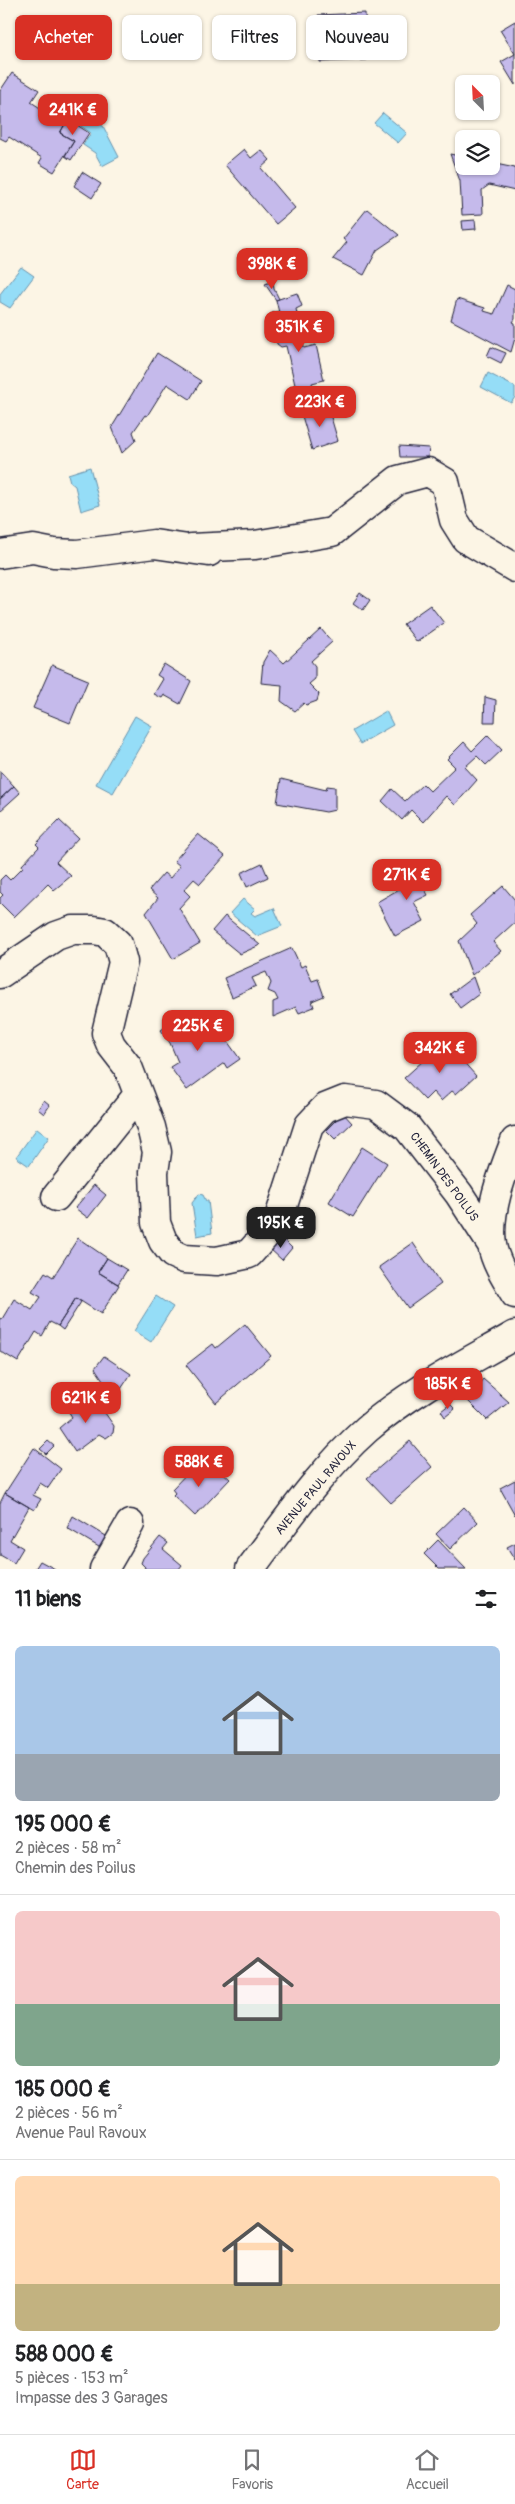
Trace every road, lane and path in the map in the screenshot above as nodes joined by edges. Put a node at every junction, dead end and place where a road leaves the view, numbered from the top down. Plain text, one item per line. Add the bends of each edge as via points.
1 (191, 548) junction
2 (0, 554) edge
3 (234, 558) dead end
4 (515, 568) edge
5 (0, 974) edge
6 (137, 1096) junction
7 (515, 1141) edge
8 (56, 1197) dead end
9 (492, 1245) junction
10 (515, 1294) edge
11 (515, 1335) edge
12 (130, 1524) dead end
13 (104, 1569) edge
14 (250, 1569) edge

1 - 2 street via 154,544 77,554 54,554 33,549
1 - 3 street
1 - 4 street via 255,545 332,532 398,480 428,472 445,482 454,520 466,540
5 - 6 street, CHEMIN DES POILUS via 56,936 73,930 105,932 118,944 123,962 106,1033 110,1045 128,1067
6 - 8 street
6 - 9 street, CHEMIN DES POILUS via 151,1127 157,1152 154,1172 156,1223 173,1254 184,1259 217,1261 249,1254 278,1221 309,1125 325,1108 344,1100 376,1104 406,1127 459,1194
7 - 9 street via 493,1211
9 - 10 street
11 - 14 street, AVENUE PAUL RAVOUX via 425,1388 368,1428 331,1466
12 - 13 street

